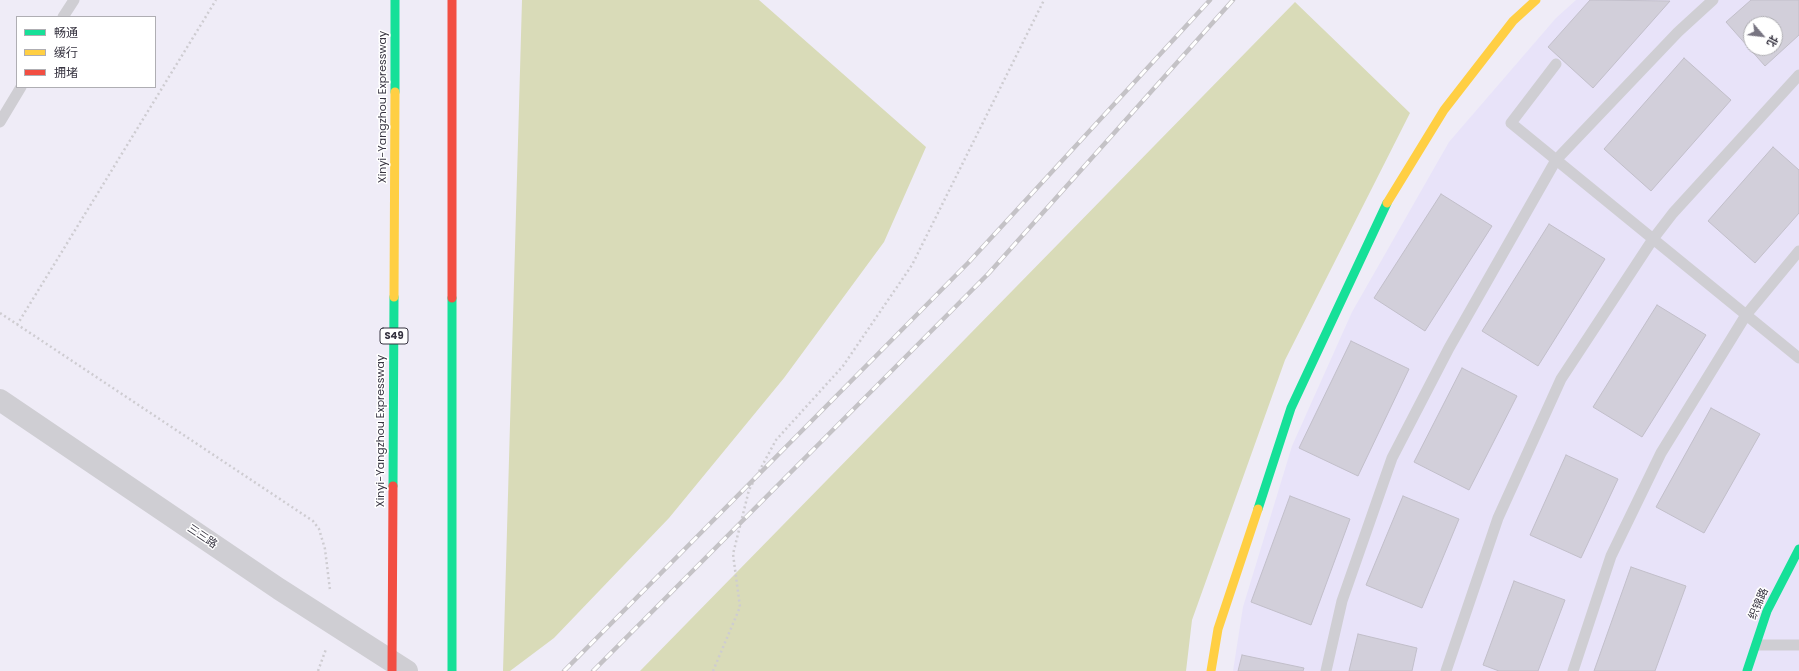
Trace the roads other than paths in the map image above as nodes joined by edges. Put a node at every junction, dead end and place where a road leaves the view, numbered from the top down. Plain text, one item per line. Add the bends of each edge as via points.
1 (74, 0) edge
2 (395, 0) edge
3 (452, 0) edge
4 (1536, 0) edge
5 (1713, 0) edge
6 (64, 16) edge
7 (1556, 64) dead end
8 (1799, 75) edge
9 (20, 88) edge
10 (0, 122) edge
11 (1556, 160) junction
12 (1653, 239) junction
13 (1799, 251) edge
14 (1746, 315) junction
15 (1799, 358) edge
16 (0, 400) edge
17 (1799, 549) edge
18 (1757, 645) junction
19 (1799, 645) edge
20 (392, 671) edge
21 (407, 671) edge
22 (452, 671) edge
23 (1211, 671) edge
24 (1326, 671) edge
25 (1446, 671) edge
26 (1573, 671) edge
27 (1747, 671) edge

1 - 6 lane
2 - 20 main road, Xinyi-Yangzhou Expressway / S49
3 - 22 main road
4 - 23 main road via 1512,21 1444,110 1389,198 1291,408 1218,630
5 - 11 lane via 1678,32
7 - 11 lane via 1511,123
8 - 12 lane
9 - 10 lane
11 - 12 lane
11 - 24 lane via 1449,348 1392,458 1342,601
12 - 14 lane
12 - 25 lane via 1561,379 1498,518
13 - 14 lane
14 - 15 lane
14 - 26 lane via 1661,453 1611,556
16 - 21 street, 三三路 via 279,589
17 - 18 main road, 织锦路 via 1767,611
18 - 19 lane
18 - 27 main road, 织锦路

